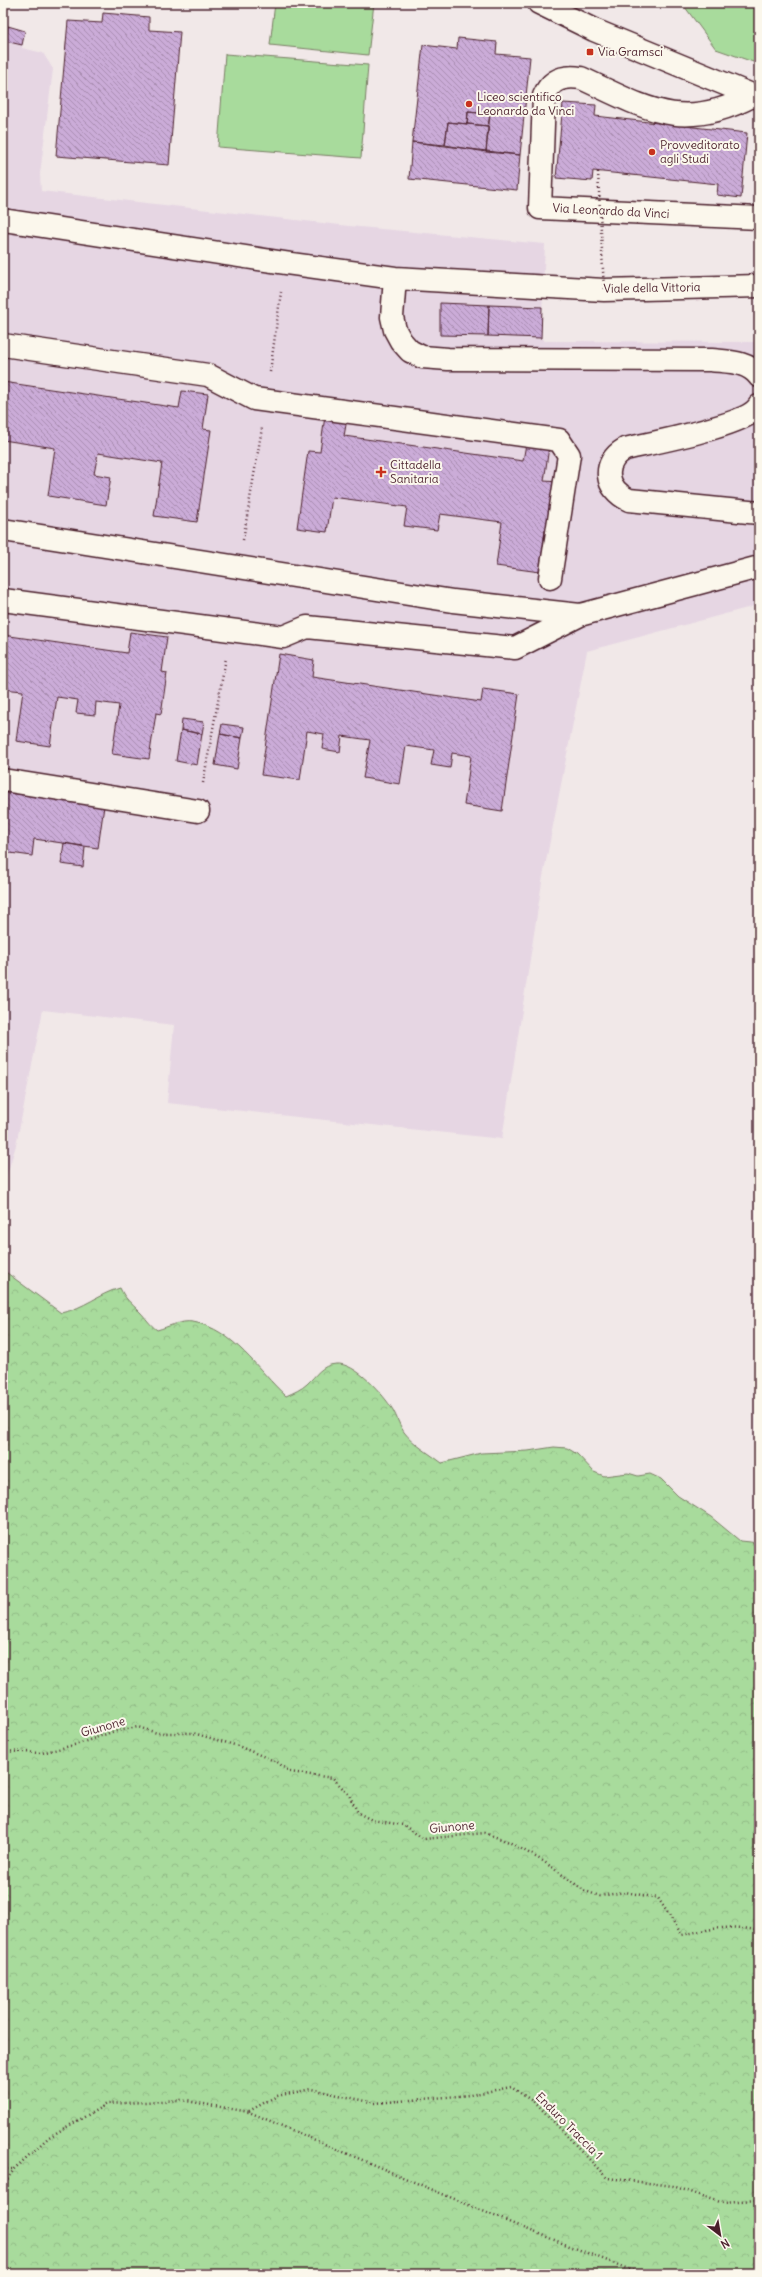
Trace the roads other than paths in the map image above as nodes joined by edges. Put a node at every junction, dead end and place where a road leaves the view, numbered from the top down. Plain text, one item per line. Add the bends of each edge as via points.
1 (540, 3) edge
2 (755, 97) edge
3 (759, 218) edge
4 (3, 220) edge
5 (395, 278) junction
6 (759, 286) edge
7 (3, 345) edge
8 (759, 376) edge
9 (759, 406) edge
10 (759, 513) edge
11 (3, 530) edge
12 (759, 567) edge
13 (550, 578) dead end
14 (3, 600) edge
15 (580, 615) junction
16 (3, 780) edge
17 (198, 811) road end

1 - 2 street via 594,30
2 - 3 street, Via Leonardo da Vinci via 714,112 675,115 637,105 581,78 571,76 552,82 544,96 540,208
4 - 5 street, Viale della Vittoria via 285,264
5 - 6 street, Viale della Vittoria via 604,290
5 - 8 street via 392,317 395,330 410,351 422,357 711,360 742,364 751,367
7 - 13 street via 208,375 254,399 559,440 569,455
9 - 10 street via 750,415 704,430 625,449 617,454 609,471 614,489 620,496 630,500
11 - 15 street via 453,602
12 - 15 street
14 - 15 street via 283,637 307,627 514,648
16 - 17 street

